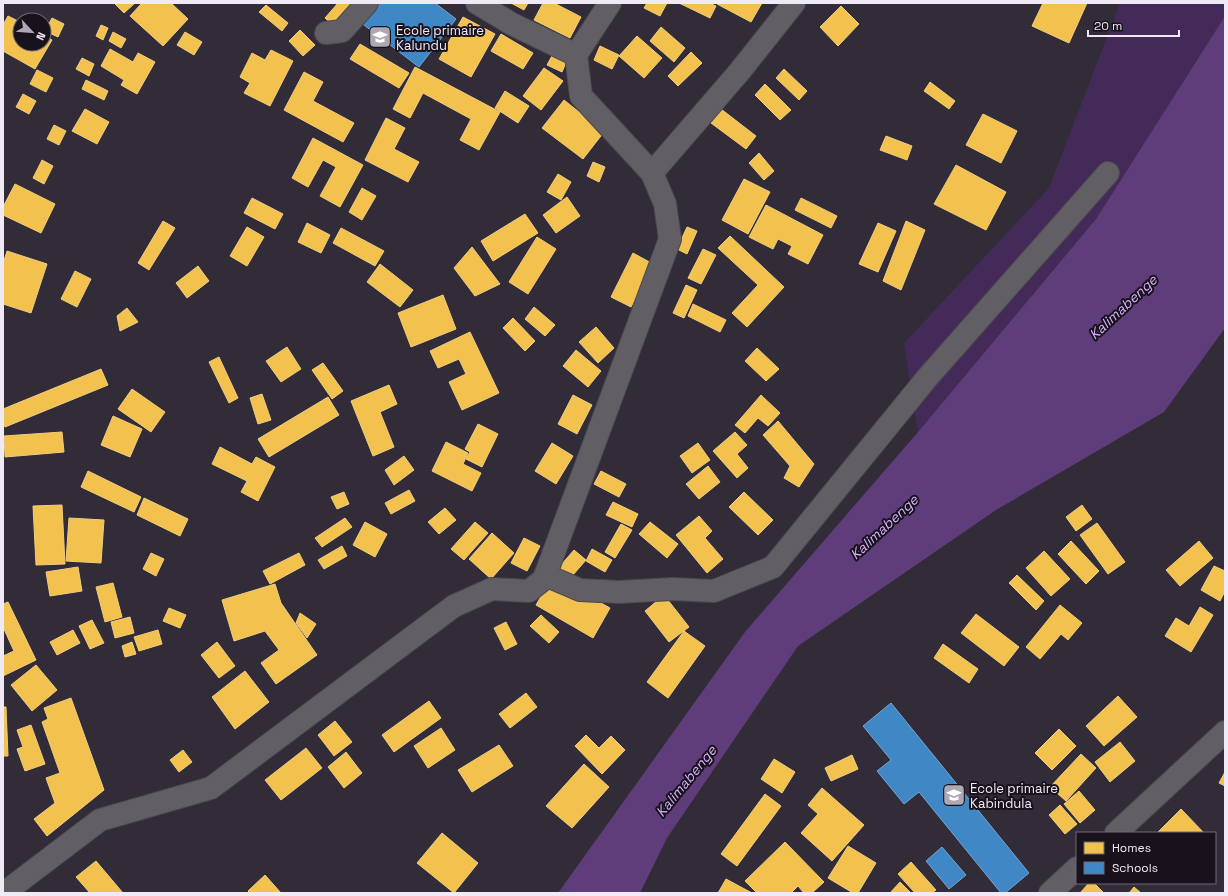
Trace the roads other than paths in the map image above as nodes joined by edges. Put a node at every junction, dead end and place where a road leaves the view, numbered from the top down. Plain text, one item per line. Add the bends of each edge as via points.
1 (367, 3) edge
2 (478, 3) edge
3 (610, 3) edge
4 (794, 3) edge
5 (326, 33) dead end
6 (576, 55) junction
7 (652, 173) junction
8 (1108, 173) dead end
9 (545, 576) junction
10 (1225, 732) edge
11 (1117, 832) edge
12 (1076, 869) edge
13 (4, 893) edge
14 (1050, 893) edge

1 - 5 street via 342,31
2 - 6 street via 512,24
3 - 6 street
4 - 7 street via 740,71
6 - 7 street via 581,96
7 - 9 street via 665,204 670,239
8 - 9 street via 927,378 773,567 714,591 580,590
9 - 13 street via 529,590 492,589 454,606 211,788 100,820
10 - 11 street
12 - 14 street

